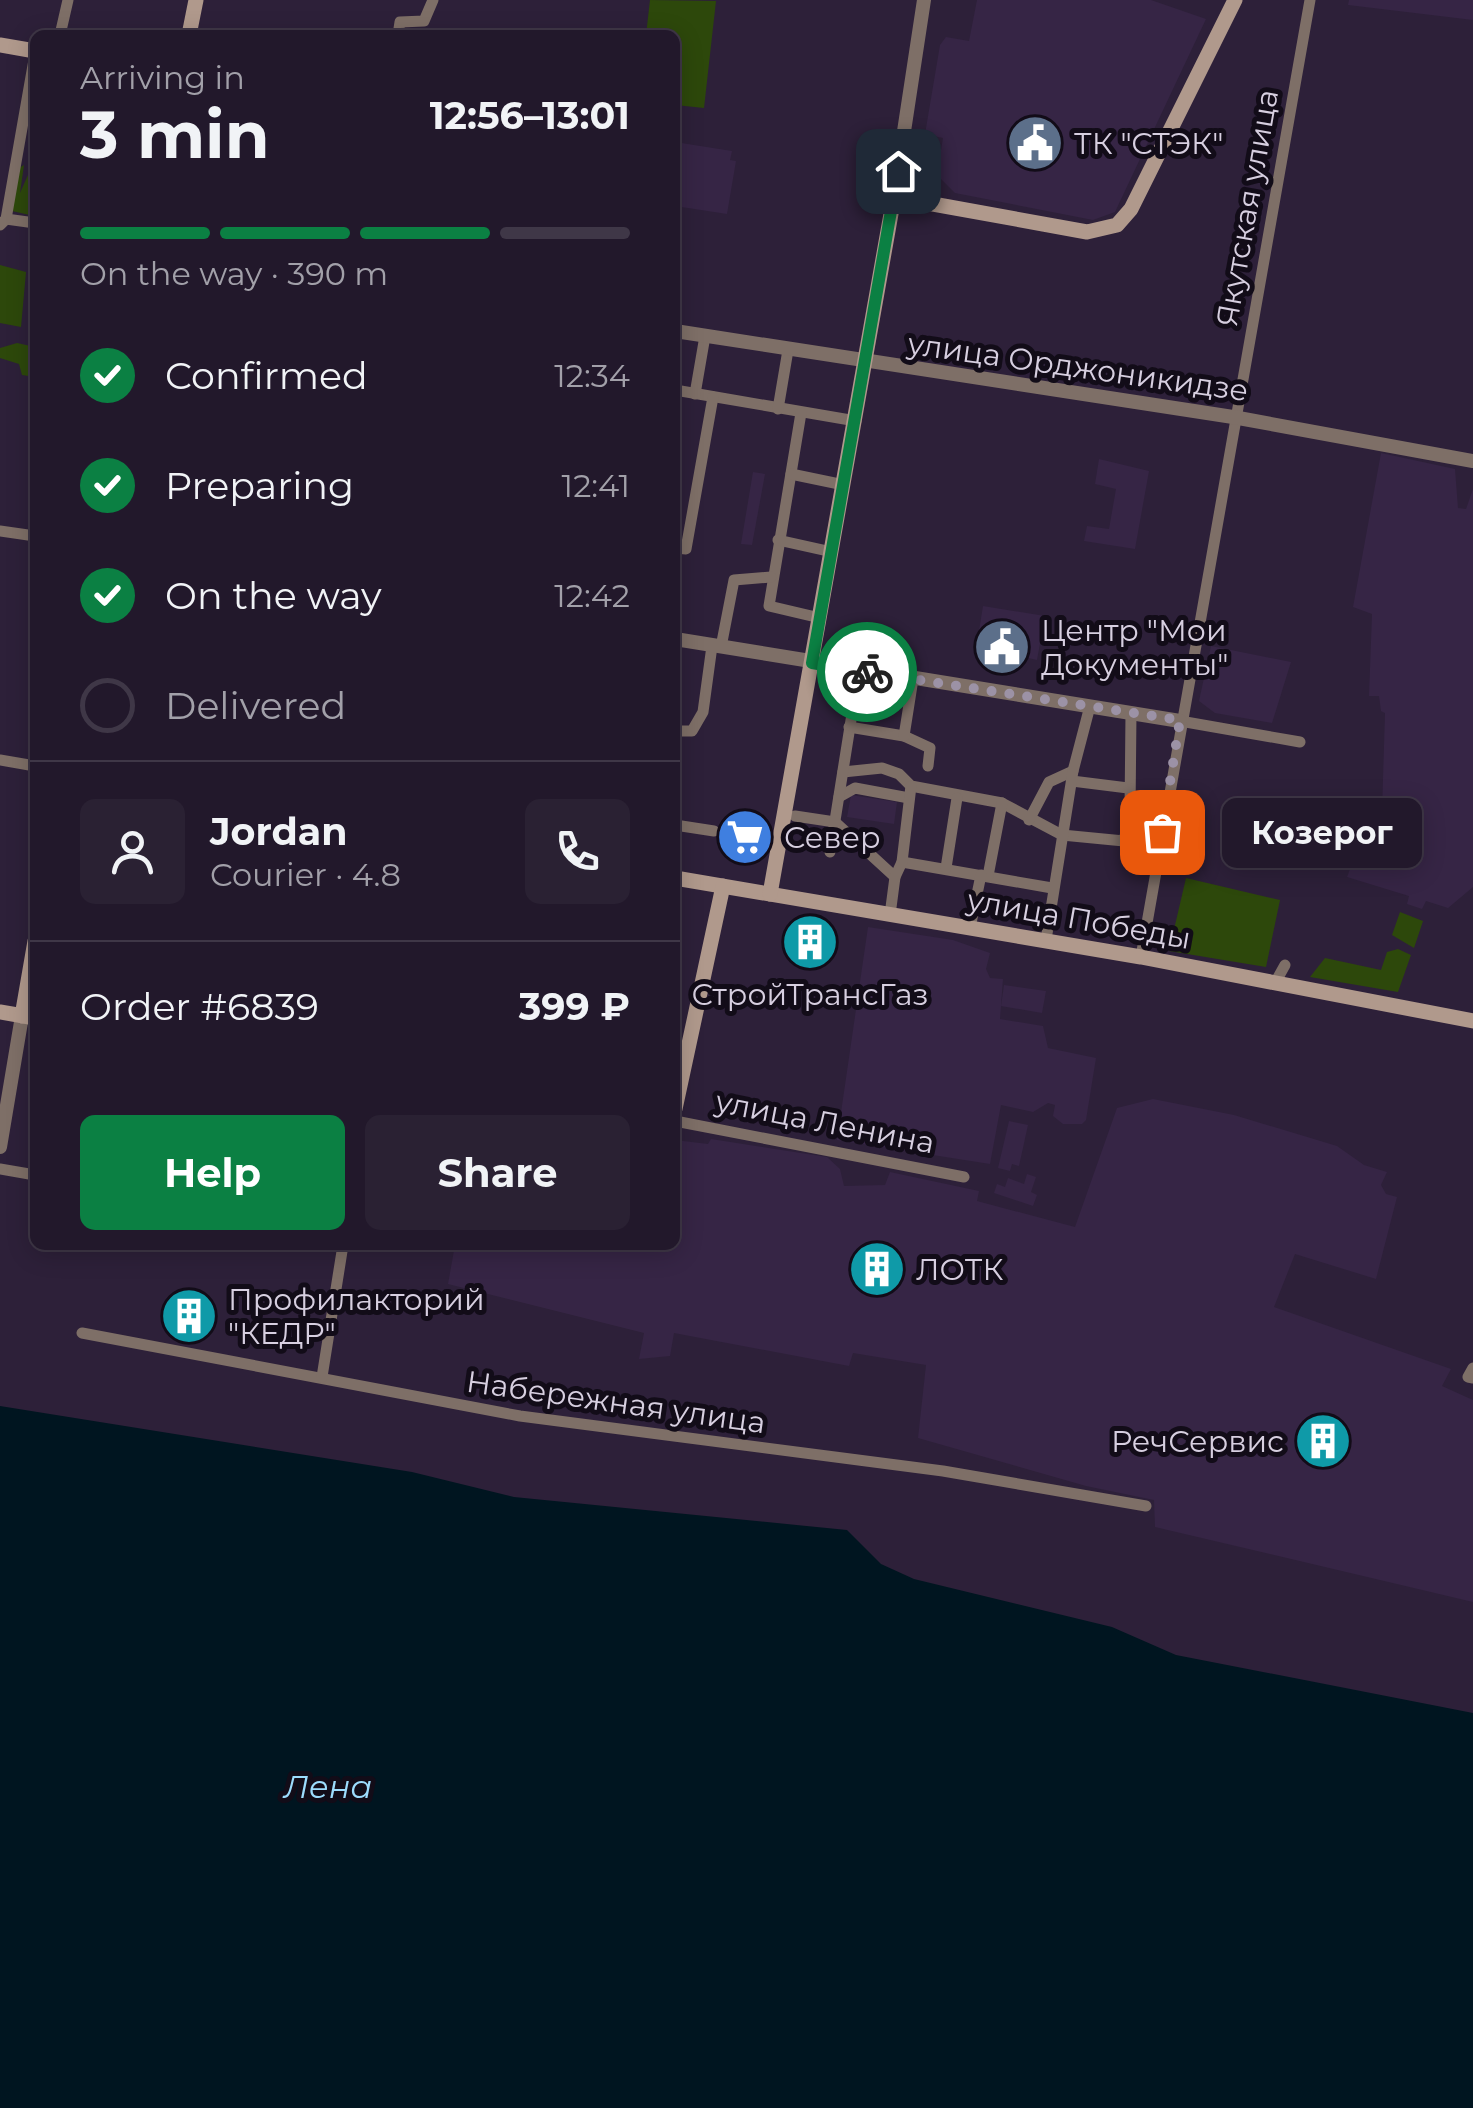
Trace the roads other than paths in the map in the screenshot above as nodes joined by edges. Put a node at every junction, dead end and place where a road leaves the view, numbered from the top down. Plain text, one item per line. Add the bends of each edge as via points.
1 (68, 0) edge
2 (196, 0) edge
3 (433, 0) edge
4 (924, 0) edge
5 (1235, 0) edge
6 (1310, 0) edge
7 (61, 30) edge
8 (191, 30) edge
9 (399, 30) edge
10 (0, 45) edge
11 (30, 51) edge
12 (30, 79) edge
13 (894, 196) junction
14 (3, 222) edge
15 (30, 223) edge
16 (680, 332) edge
17 (705, 336) junction
18 (788, 350) junction
19 (866, 363) junction
20 (680, 391) edge
21 (695, 394) junction
22 (714, 397) junction
23 (778, 409) junction
24 (801, 413) junction
25 (1233, 417) junction
26 (856, 420) junction
27 (1473, 462) edge
28 (791, 474) junction
29 (844, 486) junction
30 (0, 531) edge
31 (30, 535) edge
32 (778, 540) junction
33 (680, 548) edge
34 (832, 552) junction
35 (771, 577) junction
36 (820, 618) junction
37 (680, 641) edge
38 (717, 646) junction
39 (812, 663) junction
40 (859, 670) junction
41 (913, 679) junction
42 (1090, 706) junction
43 (1131, 713) junction
44 (1180, 720) junction
45 (849, 727) junction
46 (680, 732) edge
47 (904, 736) junction
48 (1300, 742) dead end
49 (0, 760) edge
50 (30, 765) edge
51 (928, 766) dead end
52 (843, 772) junction
53 (1072, 776) junction
54 (1128, 788) junction
55 (910, 792) junction
56 (839, 797) junction
57 (957, 798) junction
58 (1002, 802) junction
59 (795, 816) dead end
60 (1028, 820) junction
61 (835, 822) junction
62 (680, 826) edge
63 (714, 831) dead end
64 (1062, 835) junction
65 (830, 852) dead end
66 (902, 862) junction
67 (946, 868) junction
68 (984, 876) junction
69 (894, 878) junction
70 (680, 879) edge
71 (723, 886) junction
72 (1052, 888) junction
73 (770, 894) junction
74 (890, 914) junction
75 (970, 928) junction
76 (1046, 940) junction
77 (1141, 957) junction
78 (1285, 966) dead end
79 (1275, 983) junction
80 (0, 1012) edge
81 (29, 1017) edge
82 (1473, 1021) edge
83 (680, 1086) edge
84 (680, 1123) edge
85 (0, 1147) edge
86 (0, 1169) edge
87 (30, 1174) edge
88 (964, 1176) dead end
89 (342, 1250) edge
90 (82, 1333) dead end
91 (322, 1377) junction
92 (1146, 1506) dead end

1 - 7 street
2 - 8 main road
3 - 9 street via 424,22 400,22
4 - 13 street
5 - 13 main road via 1132,209 1108,230 1087,232
6 - 25 street, Якутская улица
10 - 11 main road
12 - 14 street
13 - 19 main road
14 - 15 street
16 - 17 street, улица Орджоникидзе
17 - 18 street, улица Орджоникидзе
17 - 21 street
18 - 19 street, улица Орджоникидзе
18 - 23 street
19 - 25 street, улица Орджоникидзе
19 - 26 main road
20 - 21 street
21 - 22 street
22 - 23 street
22 - 33 street via 686,549
23 - 24 street
24 - 26 street
24 - 28 street
25 - 27 street, улица Орджоникидзе
25 - 44 street, Якутская улица
26 - 29 main road
28 - 29 street
28 - 32 street
29 - 34 main road
30 - 31 street
32 - 34 street
32 - 35 street
34 - 36 main road
35 - 36 street via 769,606
35 - 38 street via 734,580
36 - 39 main road
37 - 38 street
38 - 39 street
38 - 46 street via 703,712 692,731
39 - 40 street
39 - 73 main road
40 - 41 street
40 - 45 street
41 - 42 street
41 - 47 street
42 - 43 street
42 - 53 street
43 - 44 street
43 - 54 street
44 - 48 street
44 - 77 street, Якутская улица
45 - 47 street
45 - 52 street
47 - 51 street via 930,748
49 - 50 street
52 - 55 street via 882,768 899,774
52 - 56 street
53 - 54 street
53 - 60 street via 1049,782
53 - 64 street
54 - 64 street via 1124,842
55 - 56 street via 855,788
55 - 57 street
55 - 66 street
56 - 61 street
57 - 58 street
57 - 67 street
58 - 60 street
58 - 68 street
59 - 61 street
60 - 64 street
61 - 65 street
61 - 69 street
62 - 63 street
64 - 72 street
66 - 67 street
66 - 69 street
67 - 68 street
68 - 72 street
68 - 75 street
69 - 74 street
70 - 71 main road, улица Победы
71 - 73 main road, улица Победы
71 - 83 main road
72 - 76 street
73 - 74 main road, улица Победы
74 - 75 main road, улица Победы
75 - 76 main road, улица Победы
76 - 77 main road, улица Победы
77 - 79 main road, улица Победы
78 - 79 street
79 - 82 main road, улица Победы
80 - 81 main road
81 - 85 street
84 - 88 street, улица Ленина
86 - 87 street
89 - 91 street
90 - 91 street, Набережная улица
91 - 92 street, Набережная улица via 520,1416 944,1471

